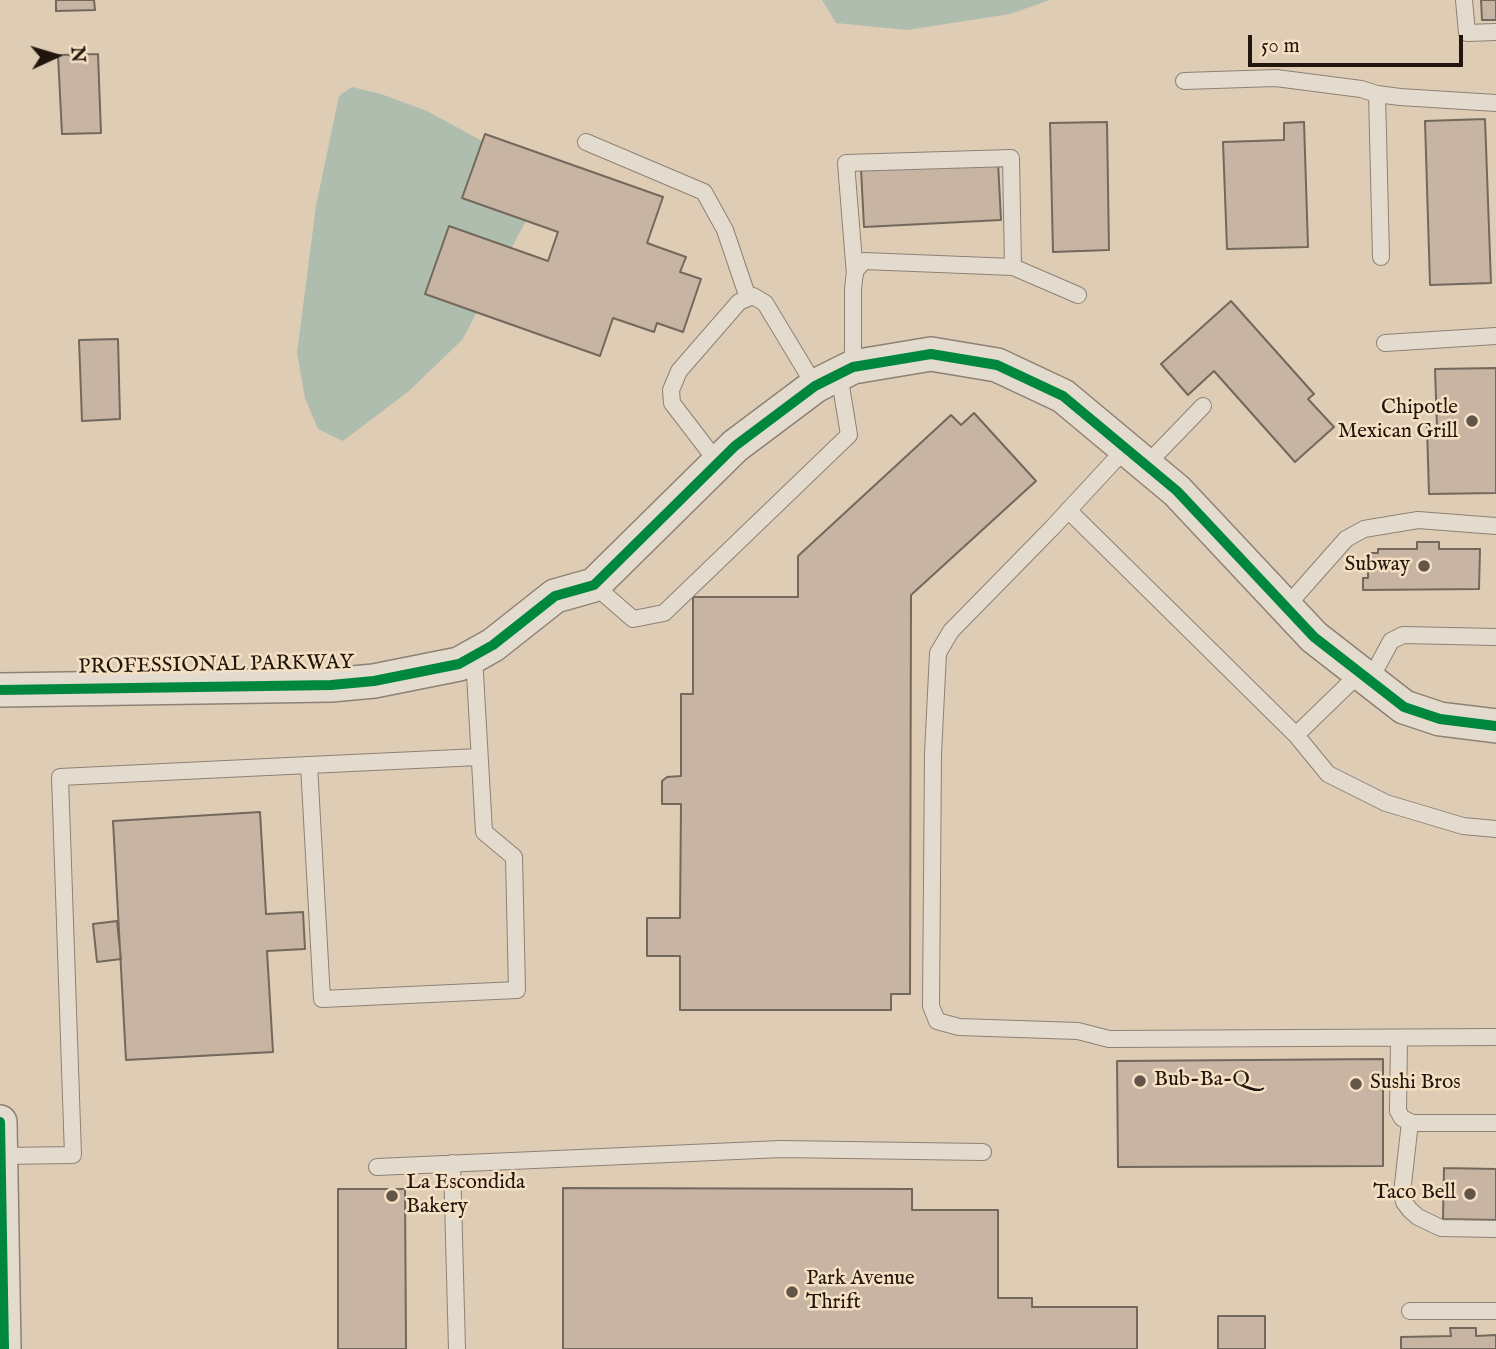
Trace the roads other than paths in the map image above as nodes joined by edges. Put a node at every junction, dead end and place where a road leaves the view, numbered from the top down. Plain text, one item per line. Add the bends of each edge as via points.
1 (1464, 0) edge
2 (1496, 33) edge
3 (1184, 80) dead end
4 (1377, 94) junction
5 (1496, 103) edge
6 (586, 142) dead end
7 (1381, 257) dead end
8 (1013, 267) junction
9 (855, 275) junction
10 (1078, 295) dead end
11 (748, 298) junction
12 (1496, 336) edge
13 (1385, 343) dead end
14 (836, 375) junction
15 (1203, 406) dead end
16 (1136, 457) junction
17 (718, 463) junction
18 (1069, 510) junction
19 (1496, 526) edge
20 (594, 585) junction
21 (1286, 607) junction
22 (1496, 637) edge
23 (474, 656) junction
24 (1365, 677) junction
25 (0, 690) edge
26 (1496, 726) edge
27 (1296, 736) junction
28 (479, 757) junction
29 (309, 765) junction
30 (1496, 829) edge
31 (1496, 1037) edge
32 (1399, 1038) junction
33 (0, 1122) edge
34 (1410, 1122) junction
35 (1496, 1123) edge
36 (983, 1152) dead end
37 (1, 1156) edge
38 (452, 1163) junction
39 (377, 1167) dead end
40 (1496, 1229) edge
41 (1410, 1311) dead end
42 (1496, 1311) edge
43 (4, 1349) edge
44 (457, 1349) edge

1 - 2 lane via 1466,33
3 - 4 lane via 1276,78
4 - 5 lane
4 - 7 lane
6 - 11 lane via 704,192 725,230
8 - 9 lane via 864,261
8 - 9 lane via 1011,158 846,163
8 - 10 lane
9 - 14 lane
11 - 14 lane via 765,303
11 - 17 lane via 739,302 679,371 671,390 672,402
12 - 13 lane
14 - 16 street, PROFESSIONAL PARKWAY via 931,355 997,365 1063,396
14 - 17 street, PROFESSIONAL PARKWAY
14 - 20 lane via 849,435 664,613 633,619
15 - 16 lane
16 - 18 lane
16 - 21 street, PROFESSIONAL PARKWAY via 1177,491
17 - 20 street, PROFESSIONAL PARKWAY
18 - 27 lane
18 - 32 lane via 950,631 938,653 931,981 931,1006 937,1021 958,1027 1078,1031 1109,1039
19 - 21 lane via 1418,520 1364,529 1346,539
20 - 23 street, PROFESSIONAL PARKWAY via 555,596
21 - 24 street, PROFESSIONAL PARKWAY via 1314,637
22 - 24 lane via 1403,635 1391,641
23 - 25 street, PROFESSIONAL PARKWAY via 459,664 331,685
23 - 28 lane
24 - 26 street, PROFESSIONAL PARKWAY via 1404,707 1440,719
24 - 27 lane
27 - 30 lane via 1328,774 1386,803 1463,826
28 - 29 lane
28 - 29 lane via 484,832 514,857 517,990 322,999
29 - 37 lane via 60,777 73,1155
31 - 32 lane
32 - 34 lane via 1398,1111
33 - 37 street
34 - 35 lane
34 - 40 lane via 1402,1193 1410,1210 1441,1228
36 - 38 lane via 781,1149
37 - 43 street
38 - 39 lane
38 - 44 lane
41 - 42 lane

